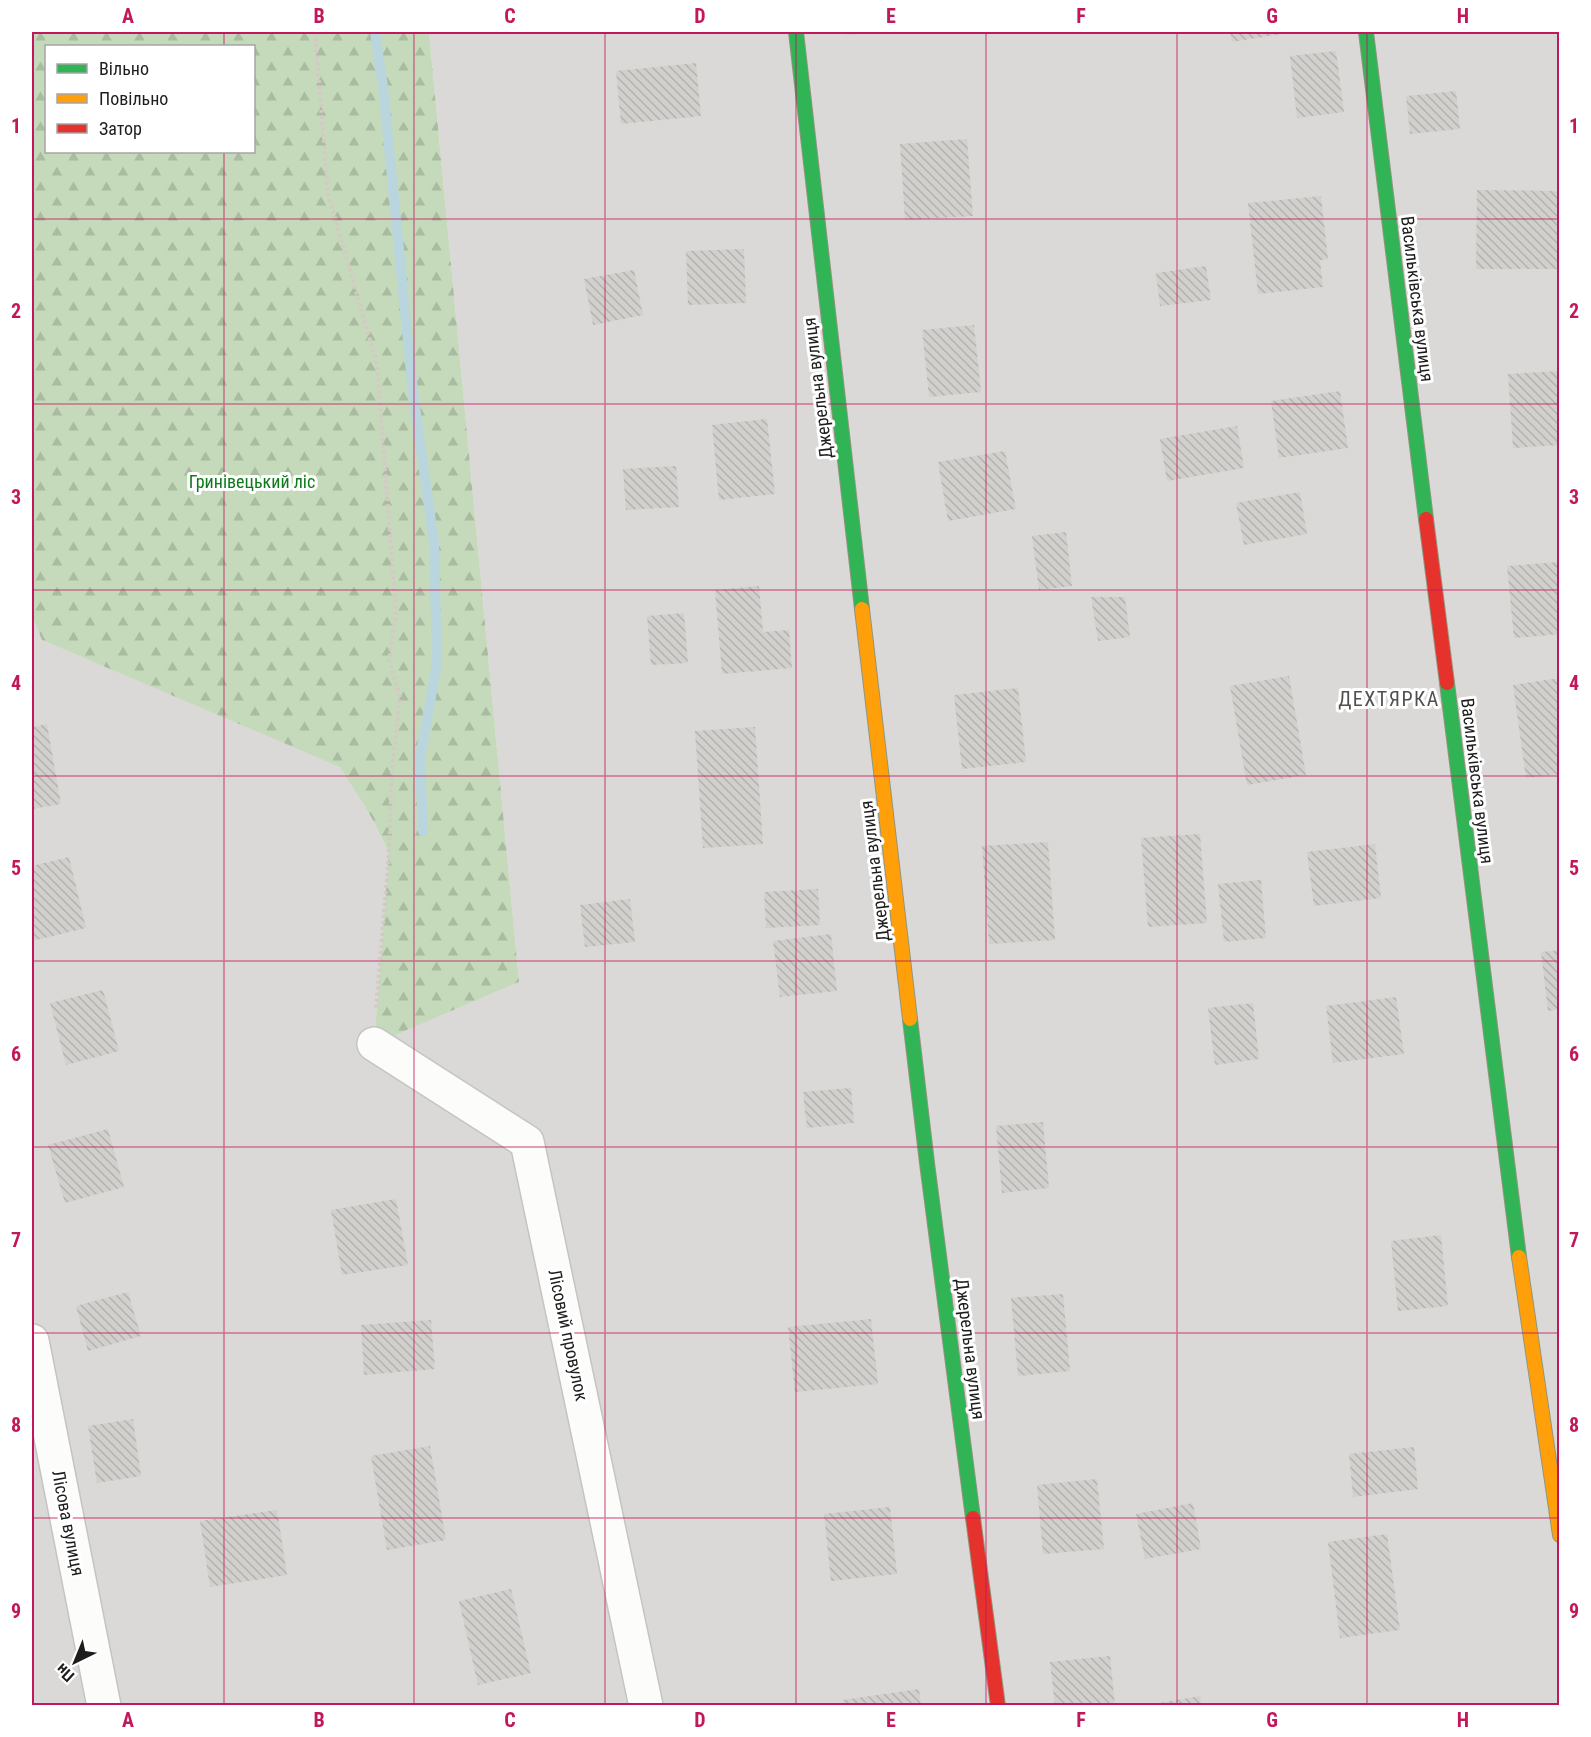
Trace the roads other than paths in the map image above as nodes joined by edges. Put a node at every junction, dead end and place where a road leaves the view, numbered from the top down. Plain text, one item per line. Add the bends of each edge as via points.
1 (796, 32) edge
2 (1366, 32) edge
3 (374, 1044) road end
4 (32, 1341) edge
5 (1560, 1535) edge
6 (104, 1706) edge
7 (646, 1706) edge
8 (998, 1706) edge

1 - 8 street, Джерельна вулиця via 927,1163
2 - 5 street, Васильківська вулиця via 1516,1239
3 - 7 street, Лісовий провулок via 527,1142
4 - 6 street, Лісова вулиця

